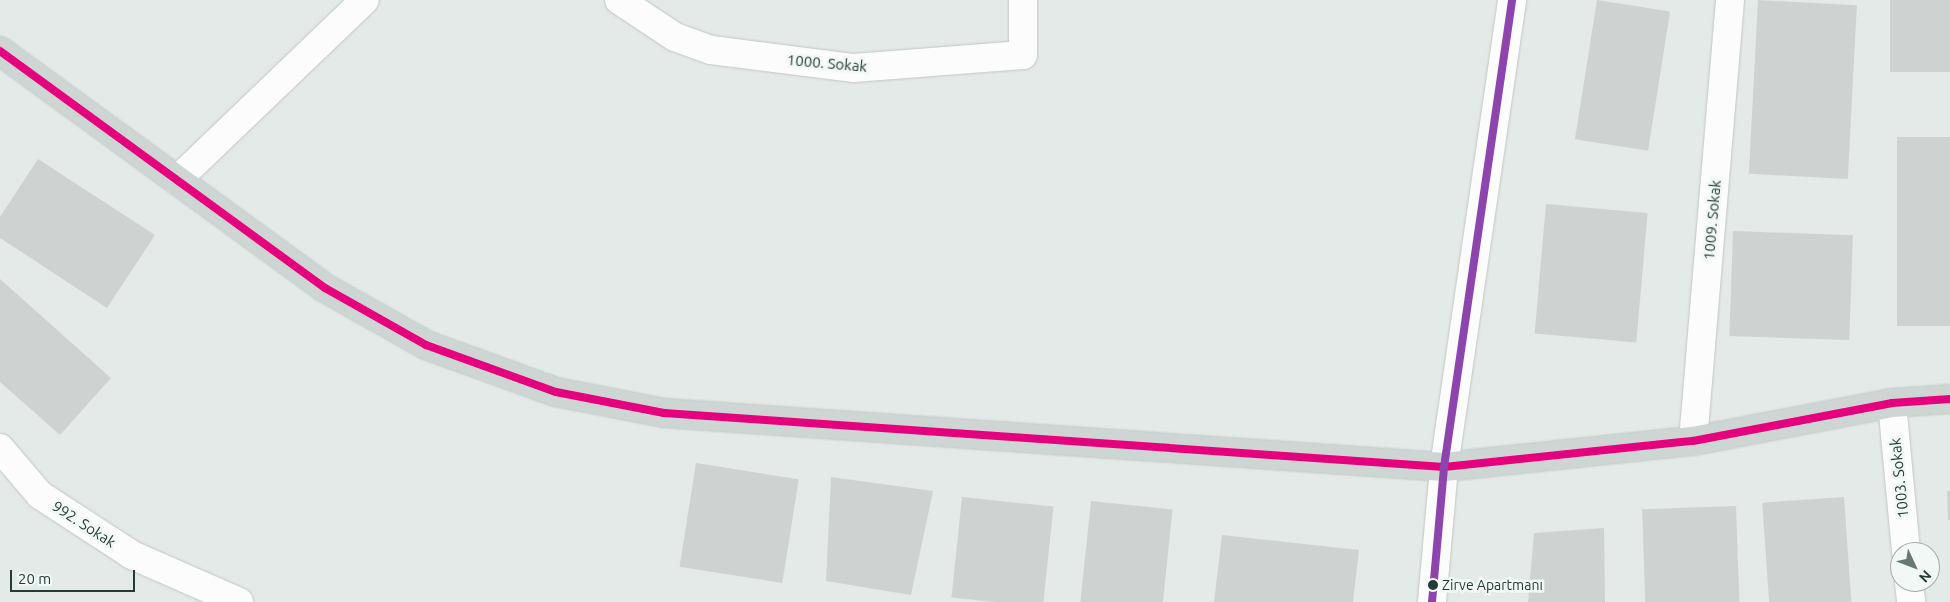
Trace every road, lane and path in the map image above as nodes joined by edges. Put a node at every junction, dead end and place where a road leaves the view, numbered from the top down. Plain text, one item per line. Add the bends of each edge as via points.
1 (365, 0) edge
2 (619, 0) edge
3 (1023, 0) edge
4 (1512, 0) edge
5 (1730, 0) edge
6 (0, 51) edge
7 (177, 180) junction
8 (1950, 399) edge
9 (1892, 403) junction
10 (1694, 441) junction
11 (0, 448) edge
12 (1444, 467) junction
13 (1905, 542) edge
14 (238, 602) edge
15 (1432, 602) edge

1 - 7 street
2 - 3 street, 1000. Sokak via 675,37 711,50 854,68 1023,55
4 - 12 street
5 - 10 street, 1009. Sokak
6 - 7 main road
7 - 12 main road via 325,288 426,345 556,392 664,413
8 - 9 main road
9 - 10 main road
9 - 13 street, 1003. Sokak
10 - 12 main road
11 - 14 street, 992. Sokak via 40,495 123,550
12 - 15 street

